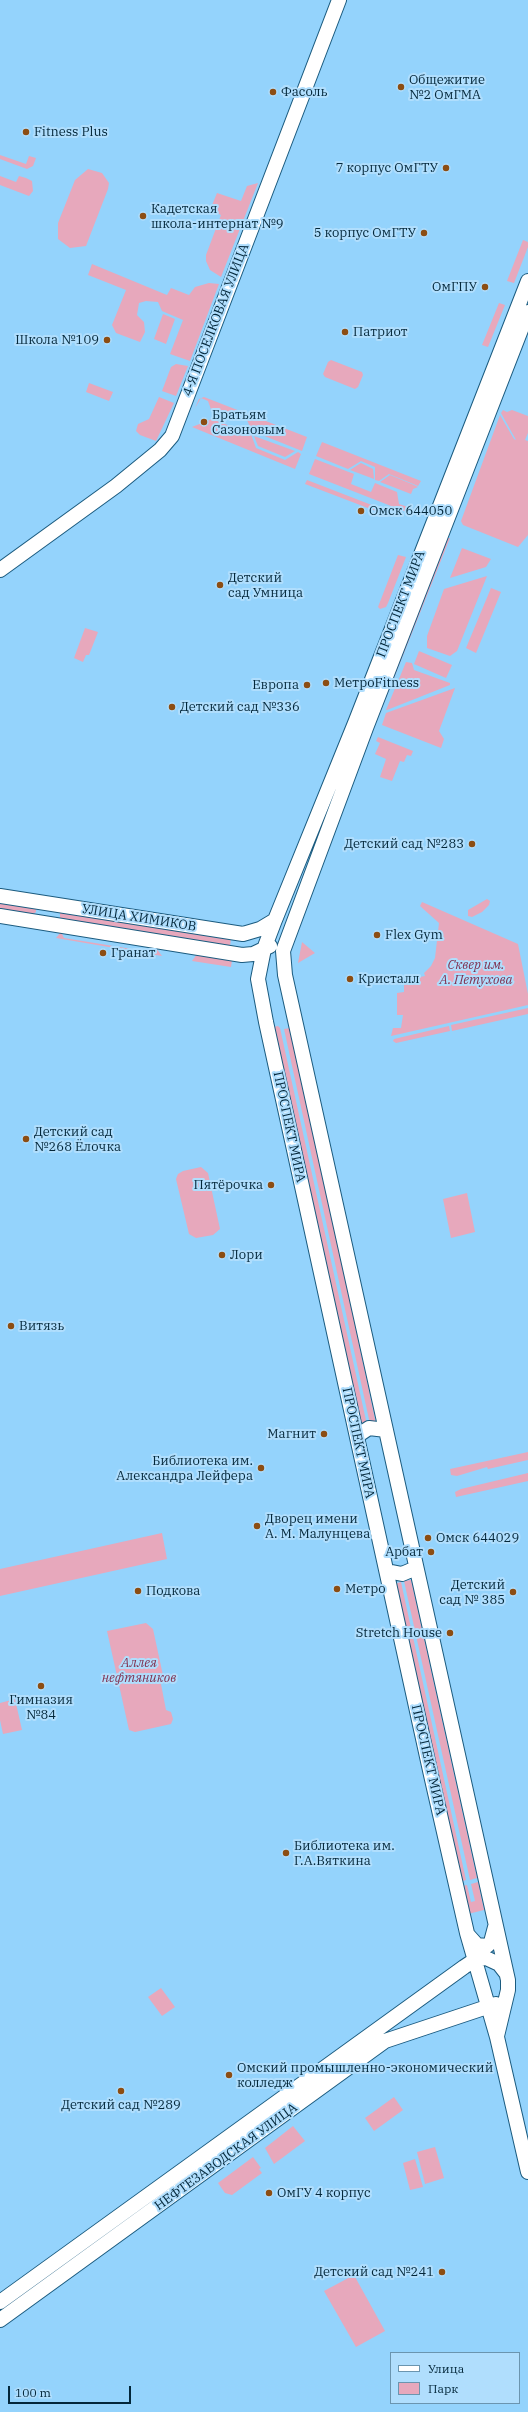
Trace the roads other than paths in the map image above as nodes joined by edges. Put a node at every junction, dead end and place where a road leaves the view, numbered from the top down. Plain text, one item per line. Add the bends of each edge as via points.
1 (339, 0) edge
2 (528, 281) edge
3 (528, 312) edge
4 (0, 570) edge
5 (0, 896) edge
6 (0, 916) edge
7 (275, 920) junction
8 (289, 931) junction
9 (243, 934) junction
10 (264, 949) junction
11 (242, 955) junction
12 (285, 973) junction
13 (258, 979) junction
14 (386, 1430) junction
15 (357, 1436) junction
16 (416, 1568) junction
17 (387, 1571) junction
18 (495, 1927) junction
19 (467, 1933) junction
20 (476, 1959) junction
21 (506, 1973) junction
22 (507, 1997) junction
23 (489, 2008) junction
24 (497, 2037) junction
25 (528, 2172) edge
26 (0, 2302) edge
27 (0, 2320) edge

1 - 4 main road, 4-Я ПОСЕЛКОВАЯ УЛИЦА via 172,436 160,450 116,486
2 - 7 main road, ПРОСПЕКТ МИРА via 353,730
3 - 8 main road, ПРОСПЕКТ МИРА
5 - 9 main road, УЛИЦА ХИМИКОВ
6 - 11 main road, УЛИЦА ХИМИКОВ
7 - 9 main road, УЛИЦА ХИМИКОВ via 260,929
7 - 10 main road, ПРОСПЕКТ МИРА
8 - 10 main road, УЛИЦА ХИМИКОВ
8 - 12 main road, ПРОСПЕКТ МИРА via 283,951
9 - 10 main road, ПРОСПЕКТ МИРА
10 - 11 main road, УЛИЦА ХИМИКОВ
10 - 12 main road, ПРОСПЕКТ МИРА
10 - 13 main road, ПРОСПЕКТ МИРА
11 - 13 main road
12 - 14 main road, ПРОСПЕКТ МИРА
13 - 15 main road, ПРОСПЕКТ МИРА
14 - 15 main road via 369,1428
14 - 16 main road, ПРОСПЕКТ МИРА
15 - 17 main road, ПРОСПЕКТ МИРА
16 - 17 main road via 402,1574
16 - 18 main road, ПРОСПЕКТ МИРА
17 - 19 main road, ПРОСПЕКТ МИРА
18 - 19 main road via 491,1942 482,1947
18 - 21 main road, ПРОСПЕКТ МИРА
19 - 20 main road, ПРОСПЕКТ МИРА
20 - 21 main road via 492,1959
20 - 23 main road, ПРОСПЕКТ МИРА
20 - 26 main road, НЕФТЕЗАВОДСКАЯ УЛИЦА
21 - 22 main road, ПРОСПЕКТ МИРА
22 - 23 main road, НЕФТЕЗАВОДСКАЯ УЛИЦА
22 - 24 main road, ПРОСПЕКТ МИРА
23 - 24 main road, ПРОСПЕКТ МИРА
23 - 27 main road, НЕФТЕЗАВОДСКАЯ УЛИЦА via 385,2041
24 - 25 main road, ПРОСПЕКТ МИРА

